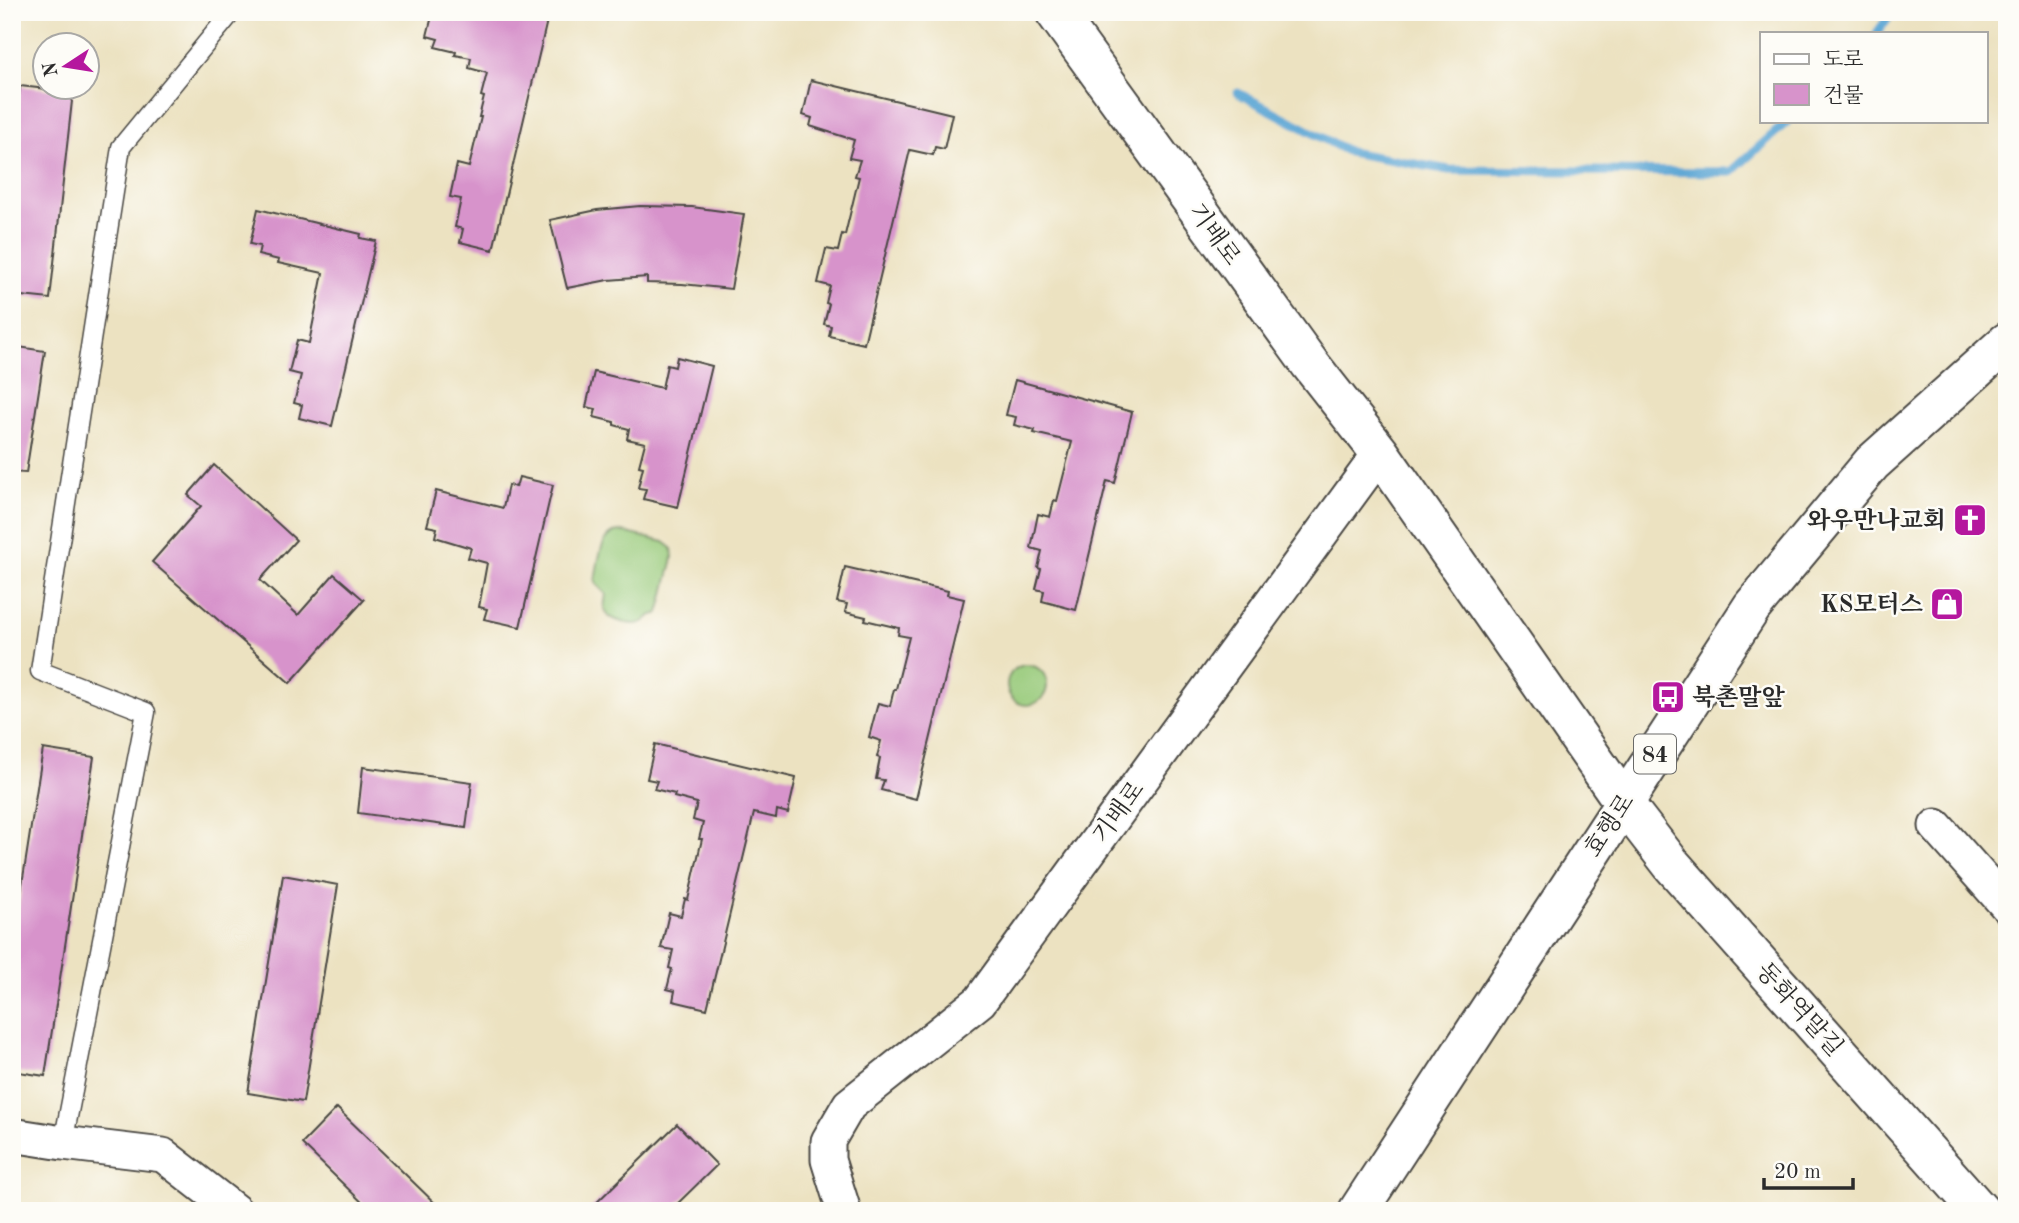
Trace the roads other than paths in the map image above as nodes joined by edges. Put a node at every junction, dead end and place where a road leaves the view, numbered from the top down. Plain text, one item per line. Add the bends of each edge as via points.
1 (232, 12) edge
2 (1055, 12) edge
3 (2007, 342) edge
4 (1380, 453) junction
5 (1624, 803) junction
6 (1936, 826) dead end
7 (2007, 906) edge
8 (12, 1135) edge
9 (63, 1143) junction
10 (234, 1211) edge
11 (844, 1211) edge
12 (1358, 1211) edge
13 (1980, 1211) edge

1 - 9 lane via 121,147 40,671 146,712
2 - 4 street, 기배로 via 1310,364
3 - 5 street, 효행로 / 84 via 1872,463 1760,596
4 - 5 street, 기배로
4 - 11 street, 기배로 via 980,1001 849,1105 828,1141 828,1160
5 - 12 street, 효행로 / 84
5 - 13 street, 동화역말길 via 1672,865
6 - 7 street
8 - 9 street
9 - 10 street via 163,1155

